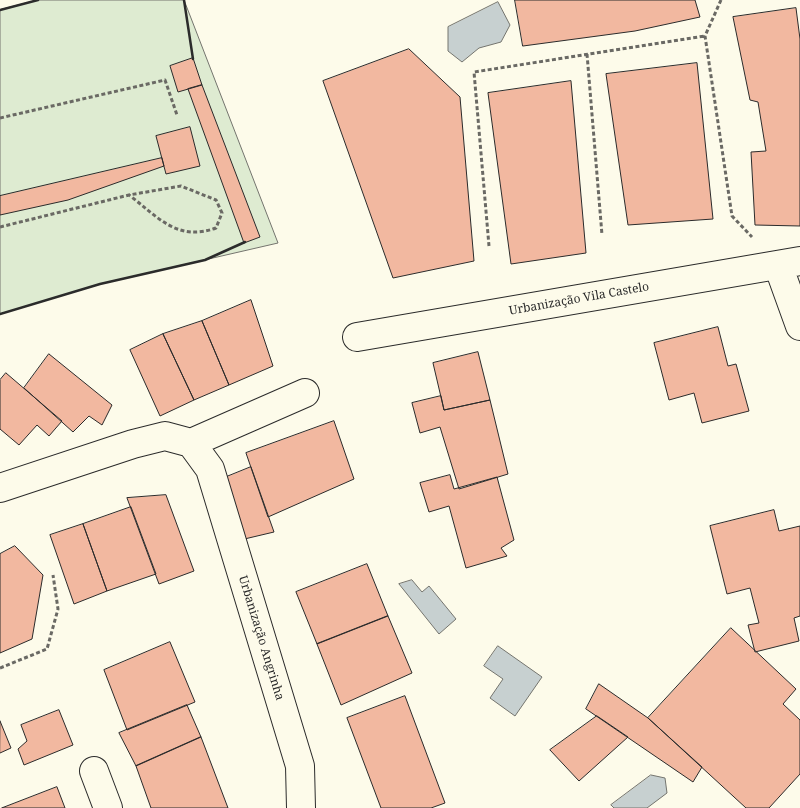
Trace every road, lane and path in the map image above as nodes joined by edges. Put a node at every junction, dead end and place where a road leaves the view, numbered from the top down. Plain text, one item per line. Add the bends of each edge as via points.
1 (721, 0) edge
2 (705, 36) junction
3 (587, 54) junction
4 (177, 116) dead end
5 (0, 118) edge
6 (129, 195) junction
7 (732, 216) dead end
8 (0, 227) edge
9 (602, 236) dead end
10 (489, 246) dead end
11 (789, 263) edge
12 (800, 326) edge
13 (357, 337) dead end
14 (305, 392) dead end
15 (191, 443) junction
16 (0, 488) edge
17 (53, 575) dead end
18 (0, 668) edge
19 (94, 770) dead end
20 (108, 808) edge
21 (301, 808) edge

1 - 2 path
2 - 3 path
2 - 7 path
3 - 9 path
3 - 10 path via 474,72
4 - 5 path via 165,80
6 - 6 path via 181,186 216,200 222,213 216,228 200,234 176,230
6 - 8 path
11 - 12 street
11 - 13 street, Urbanização Vila Castelo
14 - 15 street
15 - 16 street via 165,436
15 - 21 street, Urbanização Angrinha via 210,469 300,766
17 - 18 path via 58,609 47,648
19 - 20 street

